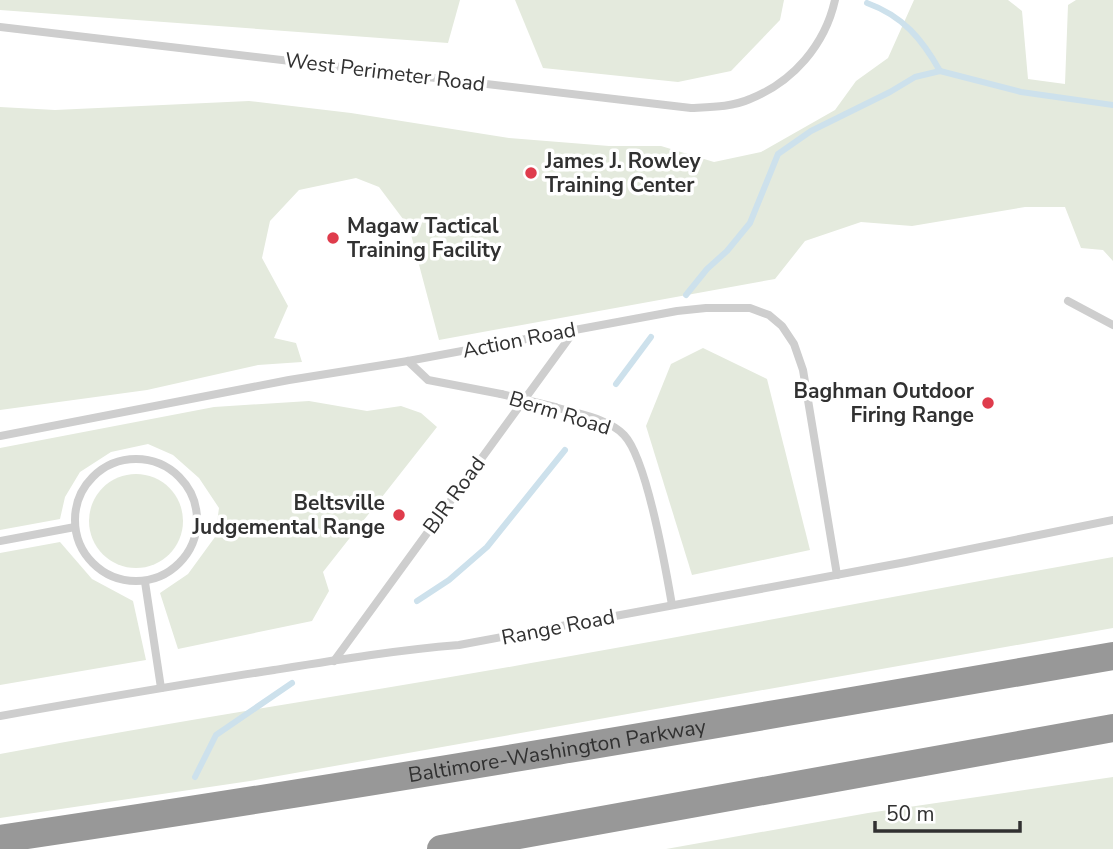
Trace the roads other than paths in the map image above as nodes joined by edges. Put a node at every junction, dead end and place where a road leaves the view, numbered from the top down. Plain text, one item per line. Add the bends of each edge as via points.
1 (835, 0) edge
2 (0, 27) edge
3 (1068, 301) dead end
4 (1113, 324) edge
5 (575, 330) junction
6 (408, 361) junction
7 (0, 436) edge
8 (1113, 520) edge
9 (75, 527) junction
10 (0, 541) edge
11 (837, 575) junction
12 (145, 582) junction
13 (671, 606) junction
14 (1113, 656) edge
15 (334, 661) junction
16 (161, 688) junction
17 (0, 716) edge
18 (1113, 727) edge
19 (0, 839) edge
20 (441, 849) edge

1 - 2 lane, West Perimeter Road via 824,32 793,74 749,100 691,108
3 - 4 lane
5 - 6 lane, Action Road
5 - 11 lane, Action Road via 706,308 750,308 782,326 803,370
5 - 15 lane, BJR Road
6 - 7 lane, Action Road
6 - 13 lane, Berm Road, bridge via 428,380 555,407 610,424 626,436 645,478
8 - 11 lane, Range Road
9 - 10 lane
9 - 12 lane via 91,563 107,575
9 - 12 lane via 76,507 84,488 97,472 115,462 135,458 174,472 188,487 196,506 193,546 165,575
11 - 13 lane, Range Road
12 - 16 lane
13 - 15 lane, Range Road via 459,645
14 - 19 highway, Baltimore-Washington Parkway
15 - 16 lane, Range Road
16 - 17 lane, Range Road
18 - 20 highway

